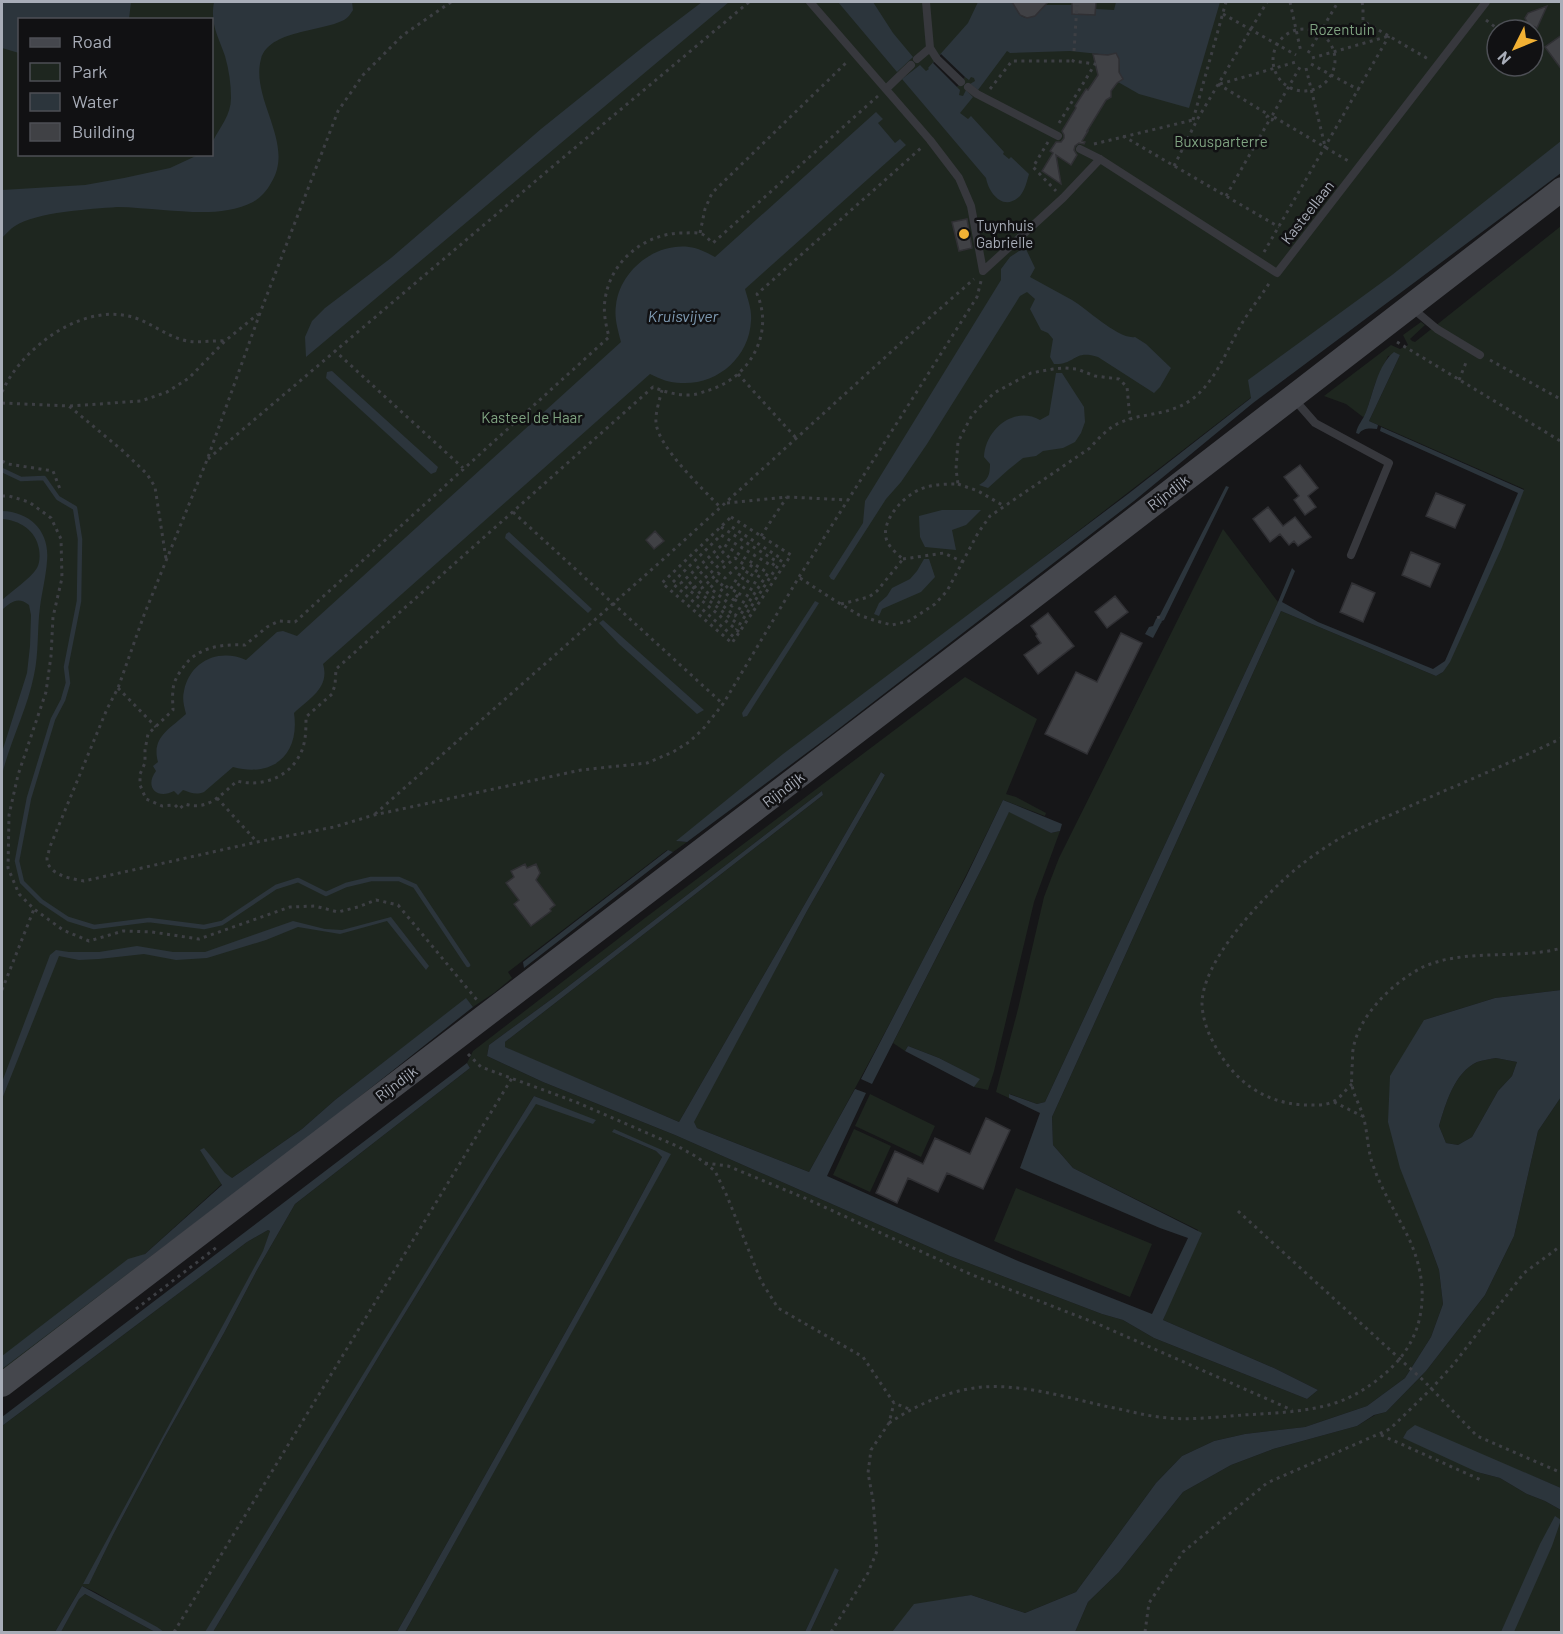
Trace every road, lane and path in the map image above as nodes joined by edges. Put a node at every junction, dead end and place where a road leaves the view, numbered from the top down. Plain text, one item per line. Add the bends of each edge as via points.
1 (451, 2) edge
2 (749, 2) edge
3 (810, 2) edge
4 (926, 2) edge
5 (1226, 2) edge
6 (1267, 2) edge
7 (1290, 2) edge
8 (1338, 2) edge
9 (1362, 2) edge
10 (1486, 2) edge
11 (1077, 5) dead end
12 (1477, 13) junction
13 (1223, 14) junction
14 (1485, 19) edge
15 (1250, 29) junction
16 (1296, 29) junction
17 (1320, 32) junction
18 (1389, 36) junction
19 (1276, 44) junction
20 (930, 48) junction
21 (1074, 51) dead end
22 (1334, 51) junction
23 (1301, 52) junction
24 (856, 53) junction
25 (1308, 53) junction
26 (1296, 55) junction
27 (1312, 58) junction
28 (1296, 62) junction
29 (1311, 64) junction
30 (1438, 64) junction
31 (1300, 67) junction
32 (1274, 68) junction
33 (1306, 68) junction
34 (1332, 75) junction
35 (1218, 84) junction
36 (1288, 87) junction
37 (886, 89) junction
38 (1312, 90) junction
39 (1359, 90) junction
40 (980, 96) junction
41 (1271, 116) junction
42 (1195, 120) junction
43 (1056, 135) junction
44 (1123, 136) junction
45 (1325, 147) junction
46 (921, 148) dead end
47 (1080, 149) joint
48 (1100, 159) junction
49 (1174, 166) junction
50 (1359, 167) junction
51 (1562, 189) edge
52 (1226, 196) junction
53 (1063, 198) junction
54 (1279, 227) junction
55 (700, 233) junction
56 (1259, 261) junction
57 (983, 271) junction
58 (1277, 273) junction
59 (1409, 305) junction
60 (260, 313) junction
61 (1393, 339) dead end
62 (225, 341) junction
63 (334, 350) junction
64 (1472, 350) junction
65 (1480, 355) joint
66 (738, 374) junction
67 (1459, 380) junction
68 (662, 390) junction
69 (2, 392) edge
70 (1292, 396) junction
71 (1562, 400) edge
72 (2, 403) edge
73 (69, 406) junction
74 (1130, 419) junction
75 (796, 438) junction
76 (1562, 442) edge
77 (207, 460) junction
78 (2, 461) edge
79 (463, 468) junction
80 (958, 484) junction
81 (60, 489) dead end
82 (2, 496) edge
83 (787, 497) junction
84 (848, 500) junction
85 (725, 504) junction
86 (1004, 506) junction
87 (720, 507) junction
88 (513, 512) junction
89 (721, 527) junction
90 (732, 527) dead end
91 (761, 536) junction
92 (724, 552) dead end
93 (730, 555) dead end
94 (1351, 555) dead end
95 (903, 559) junction
96 (166, 561) junction
97 (963, 562) junction
98 (753, 563) junction
99 (738, 566) dead end
100 (723, 568) dead end
101 (799, 577) junction
102 (718, 580) dead end
103 (694, 588) junction
104 (738, 597) junction
105 (735, 601) junction
106 (612, 603) junction
107 (840, 604) junction
108 (1158, 616) dead end
109 (739, 617) dead end
110 (1161, 623) dead end
111 (739, 626) junction
112 (738, 631) junction
113 (735, 638) junction
114 (118, 688) junction
115 (723, 704) junction
116 (156, 727) junction
117 (1562, 738) edge
118 (217, 798) junction
119 (374, 815) junction
120 (257, 842) junction
121 (34, 909) junction
122 (1562, 948) edge
123 (2, 990) edge
124 (473, 996) dead end
125 (466, 1053) dead end
126 (512, 1078) junction
127 (1352, 1084) junction
128 (1334, 1102) junction
129 (1364, 1117) junction
130 (705, 1163) junction
131 (1238, 1211) dead end
132 (1562, 1245) edge
133 (1399, 1359) junction
134 (2, 1385) edge
135 (1431, 1389) junction
136 (894, 1403) junction
137 (910, 1409) junction
138 (1294, 1411) junction
139 (889, 1424) junction
140 (1380, 1434) junction
141 (1562, 1473) edge
142 (1481, 1480) dead end
143 (174, 1632) edge
144 (831, 1632) edge
145 (1145, 1632) edge

1 - 60 path via 403,35 363,75 338,111
2 - 63 path
3 - 24 lane
4 - 20 lane
5 - 13 path
6 - 15 path
7 - 16 path
8 - 17 path
9 - 18 path via 1363,21
10 - 12 lane, Kasteellaan
11 - 21 path
12 - 14 path
12 - 30 lane, Kasteellaan
13 - 15 path
13 - 42 path
15 - 19 path
15 - 35 path
16 - 17 path
16 - 19 path
16 - 23 path
17 - 22 path
17 - 25 path
18 - 22 path
18 - 30 path
18 - 39 path
19 - 26 path
19 - 32 path
20 - 37 lane
20 - 40 lane via 937,59
22 - 27 path
22 - 34 path
23 - 25 path
23 - 26 path
24 - 37 lane
24 - 55 path via 712,194
25 - 27 path
26 - 28 path
27 - 29 path
28 - 31 path
28 - 32 path
29 - 33 path
29 - 34 path
30 - 50 lane, Kasteellaan
31 - 33 path
31 - 36 path
32 - 35 path
32 - 36 path
33 - 38 path
34 - 38 path
34 - 39 path
35 - 41 path
35 - 42 path
36 - 38 path
36 - 41 path
37 - 55 path via 713,243
37 - 57 lane via 959,178 971,209
38 - 45 path
39 - 45 path
40 - 43 lane
40 - 43 path via 1012,61 1074,60 1095,64
41 - 45 path
41 - 52 path
42 - 44 path
42 - 49 path
43 - 53 path via 1033,167
44 - 47 path
44 - 49 path
45 - 50 path
45 - 54 path
46 - 66 path via 757,294 762,334 756,353
47 - 48 lane
48 - 53 lane
48 - 56 lane
49 - 52 path
50 - 58 lane, Kasteellaan
51 - 59 street, Rijndijk
52 - 54 path
53 - 57 lane
54 - 56 path
55 - 79 path via 657,236 632,251 618,266 604,299 609,337
56 - 58 lane
57 - 75 path
57 - 84 path via 977,297
58 - 74 path via 1204,389 1170,411
59 - 64 lane
59 - 70 street, Rijndijk
60 - 62 path
60 - 77 path
61 - 67 path
62 - 69 path via 184,340 128,316 99,316 75,322 47,339 15,368
62 - 73 path via 189,378 167,392 141,401
63 - 77 path
63 - 79 path
64 - 65 lane
64 - 67 path
65 - 71 path
66 - 68 path via 715,389 691,396
66 - 75 path
67 - 76 path
68 - 87 path via 656,422 659,436
68 - 88 path via 653,387
70 - 94 lane via 1315,423 1389,463
70 - 134 street, Rijndijk
72 - 73 path
73 - 96 path via 147,474 155,487
74 - 80 path via 1127,387 1119,379 1065,368 1031,373 994,393 972,415 958,442
74 - 86 path via 1117,424 1090,448
75 - 85 path
77 - 96 path
78 - 81 path via 53,471
79 - 116 path via 295,622 279,621 246,645 213,647 187,661 173,690 173,710
80 - 86 path via 978,490
80 - 95 path via 923,488 895,508 886,531 887,540
82 - 121 path via 29,502 44,512 61,539 62,578 53,617 46,692 9,815 8,868 19,894
83 - 84 path
83 - 85 path
83 - 91 path
84 - 101 path
85 - 87 path
86 - 97 path via 990,516
87 - 106 path
88 - 106 path
88 - 118 path via 336,669 332,693 306,717 303,747 293,766 274,779 254,784 237,781
89 - 91 path via 731,517
89 - 113 path via 662,583 732,643
89 - 113 path via 776,561 772,566 721,535 672,583
90 - 111 path via 782,559
91 - 112 path via 791,555
92 - 103 path via 689,584
93 - 103 path
95 - 97 path via 944,553
95 - 107 path via 869,597
96 - 114 path
97 - 107 path via 947,591 909,621 892,625 859,615
98 - 104 path via 733,593
98 - 109 path via 768,573
98 - 112 path via 723,544 681,583
99 - 104 path via 725,578 718,573 702,588 735,616 760,574 755,570
100 - 105 path via 735,558 745,565 730,590 723,583 719,588
101 - 107 path
101 - 115 path
102 - 105 path via 710,588 732,606
103 - 111 path
104 - 105 path
106 - 115 path
106 - 119 path
108 - 110 path
111 - 112 path
112 - 113 path
114 - 116 path
114 - 120 path via 49,849 47,861 52,869 62,876 84,881
115 - 119 path via 689,742 647,763 581,770
116 - 118 path via 148,734 140,774 146,799 179,809 185,804 203,806
117 - 128 path via 1328,846 1265,898 1217,959 1202,1004 1207,1029 1232,1072 1271,1099 1292,1105
118 - 120 path
119 - 120 path
121 - 123 path
121 - 124 path via 63,930 89,941 123,931 199,939 290,907 315,906 338,912 376,900 398,905
122 - 127 path via 1454,958 1425,966 1401,980 1364,1021 1353,1048
125 - 126 path via 481,1067
126 - 130 path via 679,1147
126 - 143 path
127 - 128 path
127 - 129 path
128 - 129 path
129 - 133 path via 1372,1163 1411,1243 1423,1295 1420,1322
130 - 136 path via 715,1171 761,1281 778,1308 863,1358
130 - 138 path via 728,1166 807,1199 970,1274 1098,1324
131 - 133 path
132 - 135 path via 1524,1273
133 - 135 path
133 - 138 path via 1369,1386 1346,1399
135 - 140 path
135 - 141 path via 1477,1436
136 - 137 path
136 - 139 path
137 - 138 path via 982,1387 1032,1390 1158,1417 1190,1419
137 - 139 path
139 - 144 path via 872,1450 868,1473 878,1551
140 - 142 path
140 - 145 path via 1267,1483 1183,1552 1149,1603

